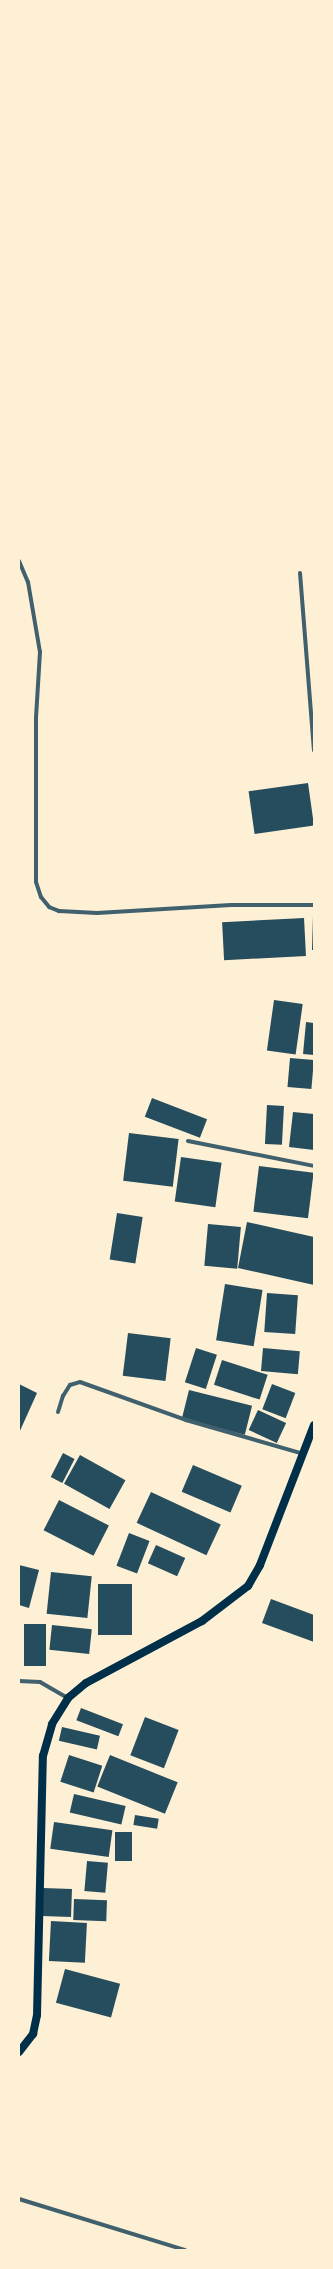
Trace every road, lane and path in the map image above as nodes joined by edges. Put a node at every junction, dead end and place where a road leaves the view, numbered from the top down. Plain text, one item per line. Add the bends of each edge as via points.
1 (19, 561) edge
2 (300, 573) dead end
3 (314, 750) edge
4 (314, 905) edge
5 (188, 1140) dead end
6 (314, 1166) edge
7 (58, 1412) dead end
8 (314, 1425) edge
9 (304, 1454) junction
10 (19, 1681) edge
11 (68, 1698) junction
12 (19, 2052) edge
13 (19, 2199) edge
14 (185, 2250) edge

1 - 4 street via 28,582 40,652 36,718 36,882 41,897 49,907 59,911 97,913 231,905
2 - 3 street
5 - 6 street
7 - 9 street via 70,1385 80,1382 186,1420
8 - 9 main road
9 - 11 main road via 260,1565 248,1586 202,1621 86,1683
10 - 11 street via 40,1682
11 - 12 main road via 52,1724 43,1756 37,2015 33,2034
13 - 14 street

